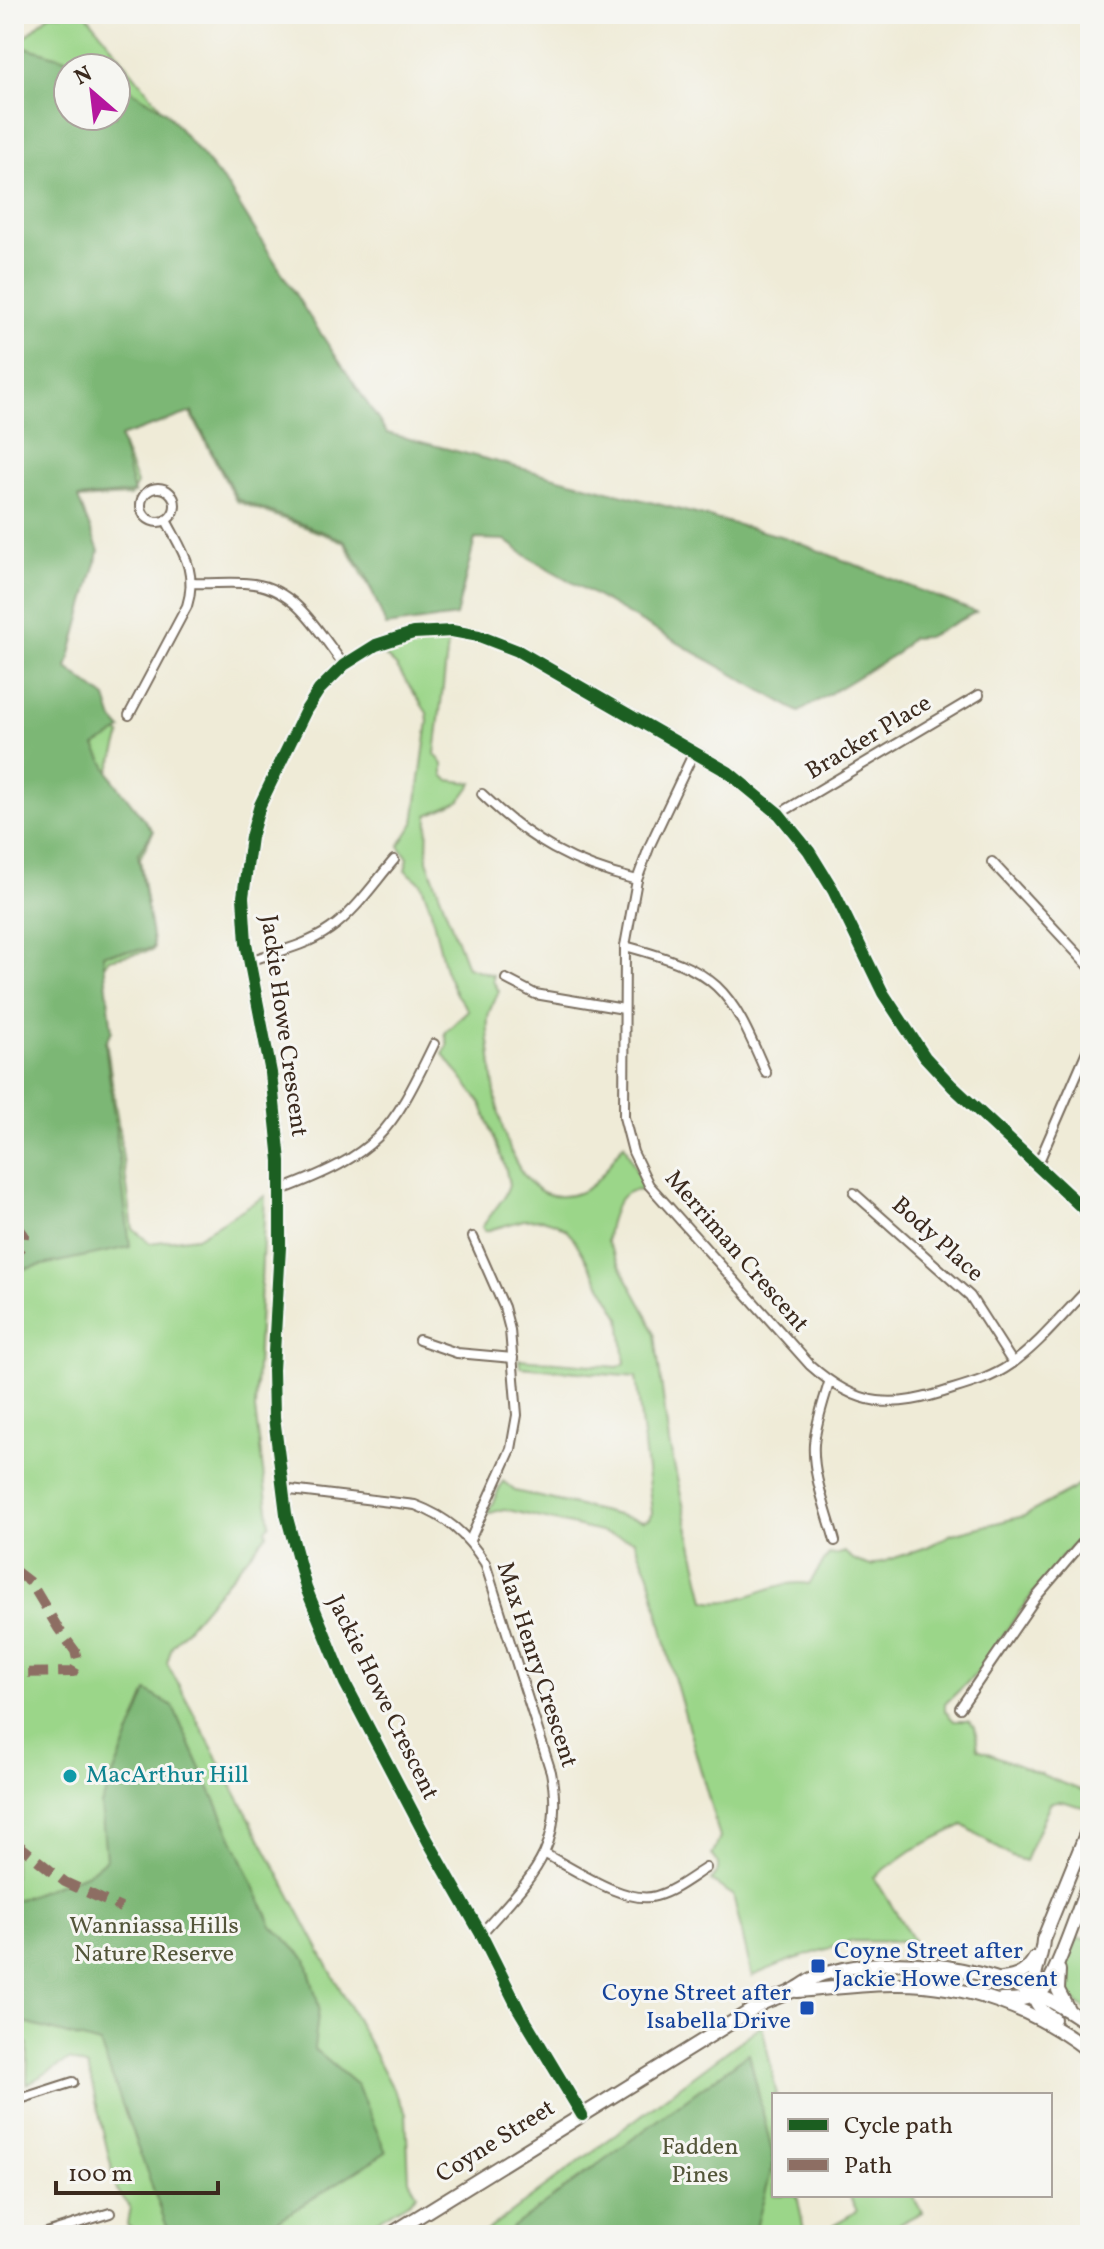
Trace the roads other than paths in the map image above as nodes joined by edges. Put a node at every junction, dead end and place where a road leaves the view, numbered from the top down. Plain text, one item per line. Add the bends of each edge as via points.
1 (166, 520) junction
2 (192, 583) junction
3 (344, 665) junction
4 (979, 695) dead end
5 (129, 715) dead end
6 (694, 752) junction
7 (482, 794) dead end
8 (779, 814) junction
9 (394, 860) dead end
10 (992, 862) dead end
11 (637, 880) junction
12 (625, 946) junction
13 (249, 961) junction
14 (1090, 967) edge
15 (506, 979) dead end
16 (624, 1009) junction
17 (434, 1044) dead end
18 (1090, 1044) edge
19 (766, 1073) dead end
20 (1037, 1166) junction
21 (281, 1190) junction
22 (854, 1193) dead end
23 (1090, 1215) edge
24 (473, 1237) dead end
25 (1090, 1287) edge
26 (419, 1340) dead end
27 (513, 1358) junction
28 (1013, 1363) junction
29 (829, 1383) junction
30 (282, 1489) junction
31 (1090, 1534) edge
32 (470, 1540) junction
33 (835, 1541) dead end
34 (960, 1708) dead end
35 (1090, 1824) edge
36 (545, 1854) junction
37 (706, 1868) dead end
38 (1090, 1879) edge
39 (481, 1934) junction
40 (1043, 1940) junction
41 (1063, 1949) junction
42 (999, 1980) junction
43 (793, 1991) junction
44 (1033, 1995) junction
45 (994, 2000) junction
46 (1069, 2012) junction
47 (1090, 2025) edge
48 (1078, 2043) junction
49 (1090, 2052) edge
50 (73, 2082) dead end
51 (14, 2101) edge
52 (582, 2115) junction
53 (110, 2213) dead end
54 (40, 2235) edge
55 (389, 2235) edge

1 - 1 street via 143,514 143,496 153,488 166,489 174,498 174,511
1 - 2 street
2 - 3 street via 251,584 285,596
2 - 5 street via 187,606
3 - 6 street, Jackie Howe Crescent via 376,645 413,633 479,636 518,651
3 - 13 street, Jackie Howe Crescent via 306,710 260,805 243,897
4 - 8 street, Bracker Place
6 - 8 street, Jackie Howe Crescent
6 - 11 street, Merriman Crescent
7 - 11 street via 512,823 573,860
8 - 20 street, Jackie Howe Crescent via 816,862 883,993 925,1057
9 - 13 street via 328,931
10 - 14 street
11 - 12 street, Merriman Crescent
12 - 16 street, Merriman Crescent
12 - 19 street via 673,959 710,980 739,1013
13 - 21 street, Jackie Howe Crescent via 275,1102
15 - 16 street via 535,994
16 - 29 street, Merriman Crescent via 624,1117 643,1174 664,1204
17 - 21 street via 405,1104 380,1137 348,1162
18 - 20 street
20 - 23 street, Jackie Howe Crescent
21 - 30 street, Jackie Howe Crescent via 273,1370
22 - 28 street, Body Place via 970,1296
24 - 27 street via 504,1307
25 - 28 street, Merriman Crescent
26 - 27 street via 457,1353
27 - 32 street via 514,1438
28 - 29 street, Merriman Crescent via 979,1381 907,1402 862,1398
29 - 33 street via 814,1447
30 - 32 street, Max Henry Crescent via 415,1505 435,1512
30 - 39 street, Jackie Howe Crescent via 298,1564 323,1637
31 - 34 street via 1037,1596
32 - 36 street, Max Henry Crescent via 492,1580 551,1772 554,1826
35 - 40 street
36 - 37 street via 641,1898 671,1891
36 - 39 street, Max Henry Crescent
38 - 41 street
39 - 52 street, Jackie Howe Crescent
40 - 42 street via 1030,1967
40 - 44 street
41 - 44 street via 1049,1982
41 - 46 street via 1057,1982
42 - 43 street, Coyne Street via 956,1968 880,1964 823,1974
42 - 44 street, Coyne Street
43 - 45 street, Coyne Street via 898,1984
43 - 52 street, Coyne Street via 763,2003
44 - 45 street
44 - 46 street, Coyne Street
44 - 48 street via 1042,2012 1068,2027
45 - 48 street, Coyne Street
46 - 47 street, Coyne Street
48 - 49 street, Coyne Street
50 - 51 street
52 - 55 street, Coyne Street
53 - 54 street

